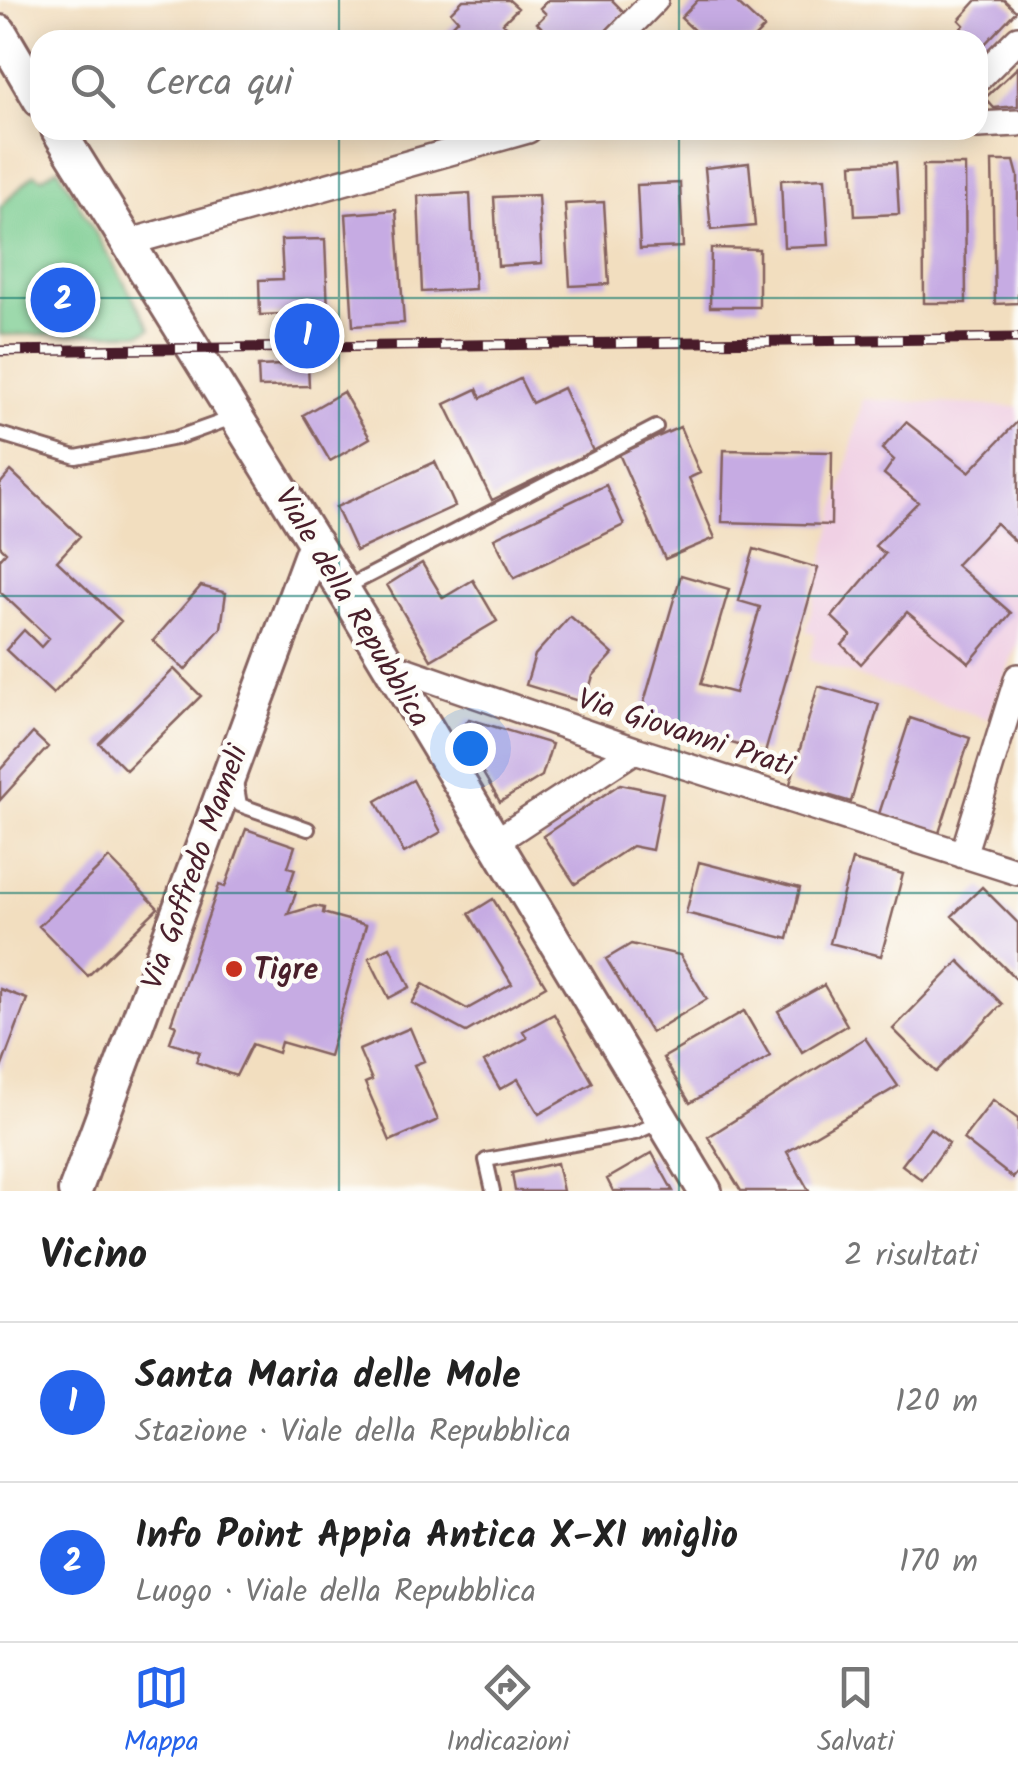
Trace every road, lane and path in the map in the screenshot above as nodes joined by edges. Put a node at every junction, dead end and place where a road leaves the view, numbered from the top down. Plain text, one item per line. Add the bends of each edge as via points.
1 (655, 0) edge
2 (626, 30) edge
3 (0, 32) edge
4 (1018, 38) edge
5 (988, 69) edge
6 (30, 83) edge
7 (1018, 123) edge
8 (988, 124) edge
9 (64, 140) edge
10 (492, 140) edge
11 (130, 242) junction
12 (237, 416) junction
13 (656, 427) dead end
14 (0, 434) edge
15 (315, 543) junction
16 (343, 589) junction
17 (390, 665) junction
18 (1018, 677) edge
19 (636, 750) junction
20 (232, 764) junction
21 (308, 829) dead end
22 (495, 842) junction
23 (963, 855) junction
24 (1018, 872) edge
25 (662, 1121) junction
26 (75, 1191) edge
27 (493, 1191) edge
28 (705, 1191) edge

1 - 2 street
3 - 6 street
4 - 5 street
7 - 8 street
9 - 11 street, Viale della Repubblica
10 - 11 street
11 - 12 street, Viale della Repubblica
12 - 14 lane via 176,438 76,458
12 - 15 street, Viale della Repubblica
13 - 16 lane
15 - 16 street, Viale della Repubblica
15 - 20 street, Via Goffredo Mameli
16 - 17 street, Viale della Repubblica
17 - 19 street, Via Giovanni Prati
17 - 22 street, Viale della Repubblica
18 - 23 street
19 - 22 street
19 - 23 street, Via Giovanni Prati
20 - 21 lane via 240,806
20 - 26 street, Via Goffredo Mameli
22 - 25 street, Viale della Repubblica
23 - 24 street, Via Giovanni Prati
25 - 27 lane via 635,1133 486,1160
25 - 28 street, Viale della Repubblica

